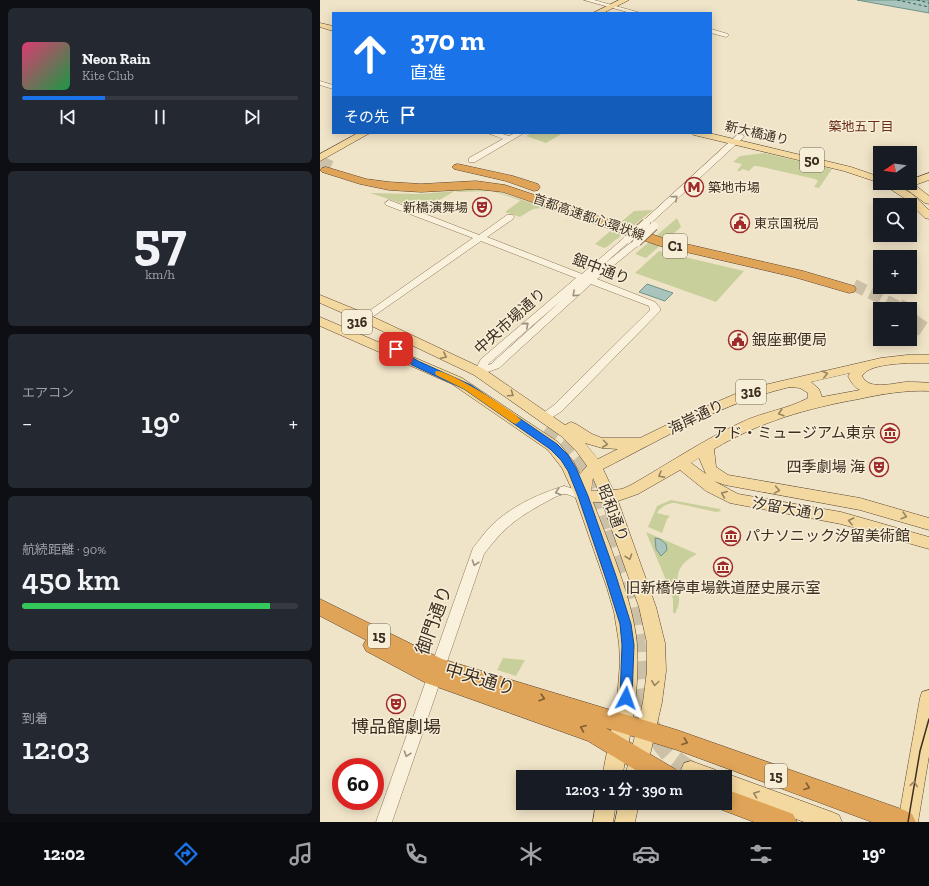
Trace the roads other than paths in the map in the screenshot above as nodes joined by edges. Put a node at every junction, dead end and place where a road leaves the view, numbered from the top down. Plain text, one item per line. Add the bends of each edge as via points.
1 (588, 0) edge
2 (628, 2) edge
3 (614, 9) edge
4 (601, 12) edge
5 (632, 12) edge
6 (320, 25) edge
7 (332, 28) edge
8 (320, 29) edge
9 (712, 31) edge
10 (332, 33) edge
11 (726, 35) dead end
12 (320, 83) edge
13 (332, 87) edge
14 (712, 131) edge
15 (352, 134) edge
16 (363, 134) edge
17 (495, 134) edge
18 (518, 134) edge
19 (702, 134) edge
20 (510, 139) junction
21 (741, 141) junction
22 (322, 154) edge
23 (472, 160) dead end
24 (458, 166) dead end
25 (873, 170) edge
26 (929, 170) edge
27 (917, 175) edge
28 (929, 176) edge
29 (873, 178) edge
30 (917, 179) edge
31 (904, 190) edge
32 (909, 190) edge
33 (929, 201) edge
34 (388, 203) dead end
35 (510, 216) dead end
36 (929, 216) edge
37 (478, 238) junction
38 (754, 258) junction
39 (585, 280) junction
40 (320, 299) edge
41 (320, 306) edge
42 (320, 313) edge
43 (365, 318) junction
44 (320, 321) edge
45 (387, 343) junction
46 (427, 348) junction
47 (929, 359) edge
48 (415, 363) junction
49 (869, 365) junction
50 (479, 372) junction
51 (783, 384) junction
52 (929, 387) edge
53 (888, 389) junction
54 (801, 408) junction
55 (544, 417) junction
56 (544, 431) tunnel mouth
57 (653, 438) junction
58 (707, 447) junction
59 (681, 463) junction
60 (595, 467) junction
61 (625, 494) junction
62 (583, 496) junction
63 (608, 497) junction
64 (616, 520) junction
65 (929, 524) edge
66 (929, 543) edge
67 (320, 607) edge
68 (320, 618) edge
69 (436, 671) junction
70 (929, 698) edge
71 (623, 722) junction
72 (647, 730) junction
73 (618, 746) junction
74 (637, 769) edge
75 (613, 770) edge
76 (732, 786) edge
77 (732, 803) edge
78 (605, 810) edge
79 (628, 810) edge
80 (384, 822) edge
81 (602, 822) edge
82 (626, 822) edge
83 (785, 822) edge
84 (832, 822) edge
85 (904, 822) edge
86 (908, 822) edge

1 - 3 street
2 - 3 main road
3 - 4 main road
3 - 5 street
6 - 7 main road
8 - 10 main road
9 - 11 street
12 - 13 street
14 - 21 main road, 新大橋通り / 50
15 - 22 main road
16 - 22 main road
17 - 20 street
18 - 20 street
19 - 21 main road, 新大橋通り / 50
20 - 23 street
21 - 25 main road, 新大橋通り / 50
21 - 29 main road, 新大橋通り / 50
21 - 39 street, 中央市場通り, bridge via 650,225
24 - 38 highway via 509,178 580,205
26 - 27 main road
28 - 30 main road
31 - 36 main road
32 - 33 main road
34 - 37 street, 銀中通り
35 - 37 street
37 - 39 street, 銀中通り
37 - 43 street
38 - 38 highway, 首都高速都心環状線 / C1 via 668,239 502,184 471,180 389,182 326,172 328,178 337,178 368,188 396,191 470,185 505,189 679,247 852,287 814,273
39 - 50 street, 中央市場通り via 495,366
39 - 55 street, 銀中通り via 652,304 656,308 558,408
40 - 43 main road, 昭和通り / 316
41 - 46 main road, 昭和通り / 316 via 393,338
42 - 45 main road, 316
43 - 46 main road, 昭和通り / 316
44 - 48 main road, 昭和通り / 316
45 - 48 main road, 316
45 - 56 main road, 316 via 473,383
46 -> 50 main road, 昭和通り / 316
47 - 49 main road, 海岸通り / 316 via 894,360
48 - 62 main road, 昭和通り / 316 via 467,387 553,446 573,471
51 -> 49 main road, 海岸通り / 316
49 - 53 main road via 856,373 859,384 869,388
50 -> 55 main road, 昭和通り / 316
51 - 54 main road via 807,385 814,391 815,400
51 - 57 main road, 海岸通り / 316 via 734,399
52 - 53 main road, 海岸通り / 316
53 - 54 main road, 海岸通り / 316
54 -> 58 main road, 海岸通り / 316 via 752,423
55 -> 57 main road via 571,427 595,442 613,445
55 - 60 main road, 昭和通り / 316 via 576,441
57 - 60 main road, 海岸通り / 316
58 - 59 main road, 海岸通り / 316
58 -> 65 main road, 汐留大通り via 708,469 725,480 860,504
59 -> 61 main road, 海岸通り / 316
66 -> 59 main road, 汐留大通り via 841,518 735,498 711,487
60 - 62 main road, 海岸通り / 316 via 587,474 583,483
60 - 63 main road, 昭和通り / 316
61 - 63 main road, 海岸通り / 316
61 - 64 main road via 619,502
62 - 63 main road, 316
62 -> 69 street, 御門通り via 558,491 514,514 495,530 478,552
62 - 71 main road, 昭和通り / 316 via 625,624 628,664
63 - 64 main road, 昭和通り / 316
64 -> 72 main road, 昭和通り / 316 via 652,622 657,653 656,678
67 - 69 highway, 中央通り / 15
68 - 69 highway, 中央通り / 15
69 -> 71 highway, 中央通り / 15
73 -> 69 highway, 中央通り / 15 via 582,727
69 -> 80 street, 御門通り
86 -> 70 main road
71 - 72 highway, 中央通り / 15
71 - 73 main road, 昭和通り / 316
72 - 74 main road, 昭和通り / 316
72 -> 85 highway, 15
73 - 74 highway, 中央通り / 15
73 - 75 main road, 昭和通り
84 -> 76 main road
77 - 83 highway
78 - 81 main road
79 - 82 main road

